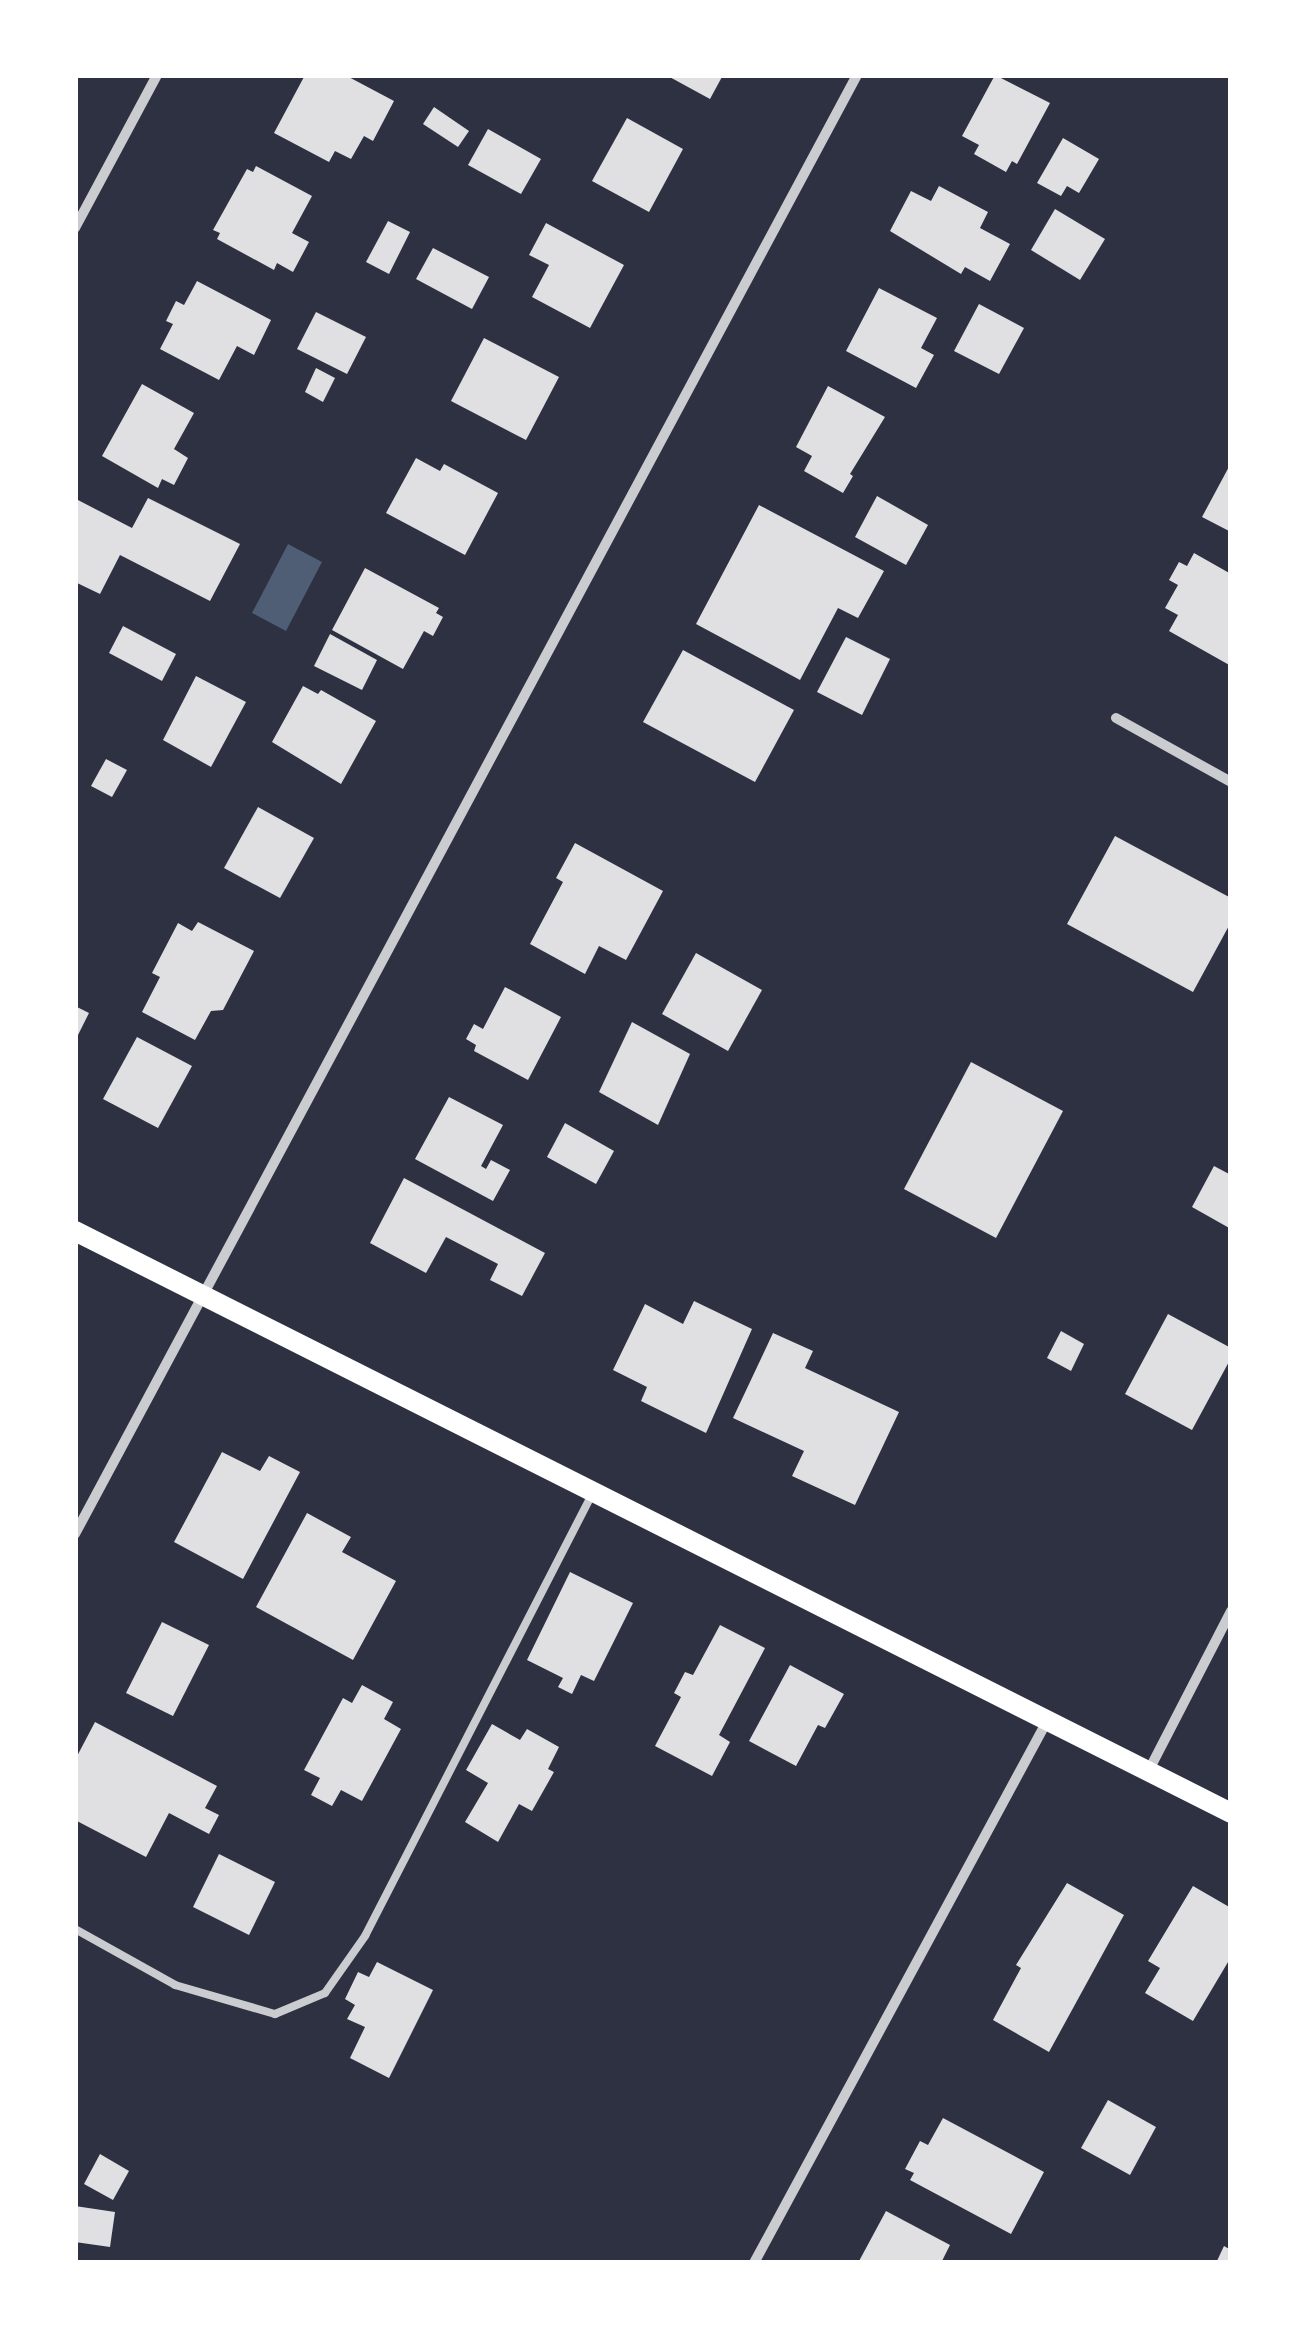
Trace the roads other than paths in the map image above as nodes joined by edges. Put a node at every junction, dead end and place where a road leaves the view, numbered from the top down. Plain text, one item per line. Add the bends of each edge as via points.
1 (157, 75) edge
2 (857, 75) edge
3 (75, 228) edge
4 (1116, 718) dead end
5 (1231, 782) edge
6 (75, 1231) edge
7 (202, 1296) junction
8 (592, 1494) junction
9 (75, 1534) edge
10 (1231, 1611) edge
11 (1047, 1721) junction
12 (1149, 1770) junction
13 (1231, 1813) edge
14 (75, 1929) edge
15 (754, 2263) edge

1 - 3 street
2 - 7 street
4 - 5 street
6 - 7 main road
7 - 8 main road
7 - 9 street
8 - 11 main road
8 - 14 lane via 365,1936 325,1993 275,2014 175,1985
10 - 12 street
11 - 12 main road
11 - 15 street
12 - 13 main road

